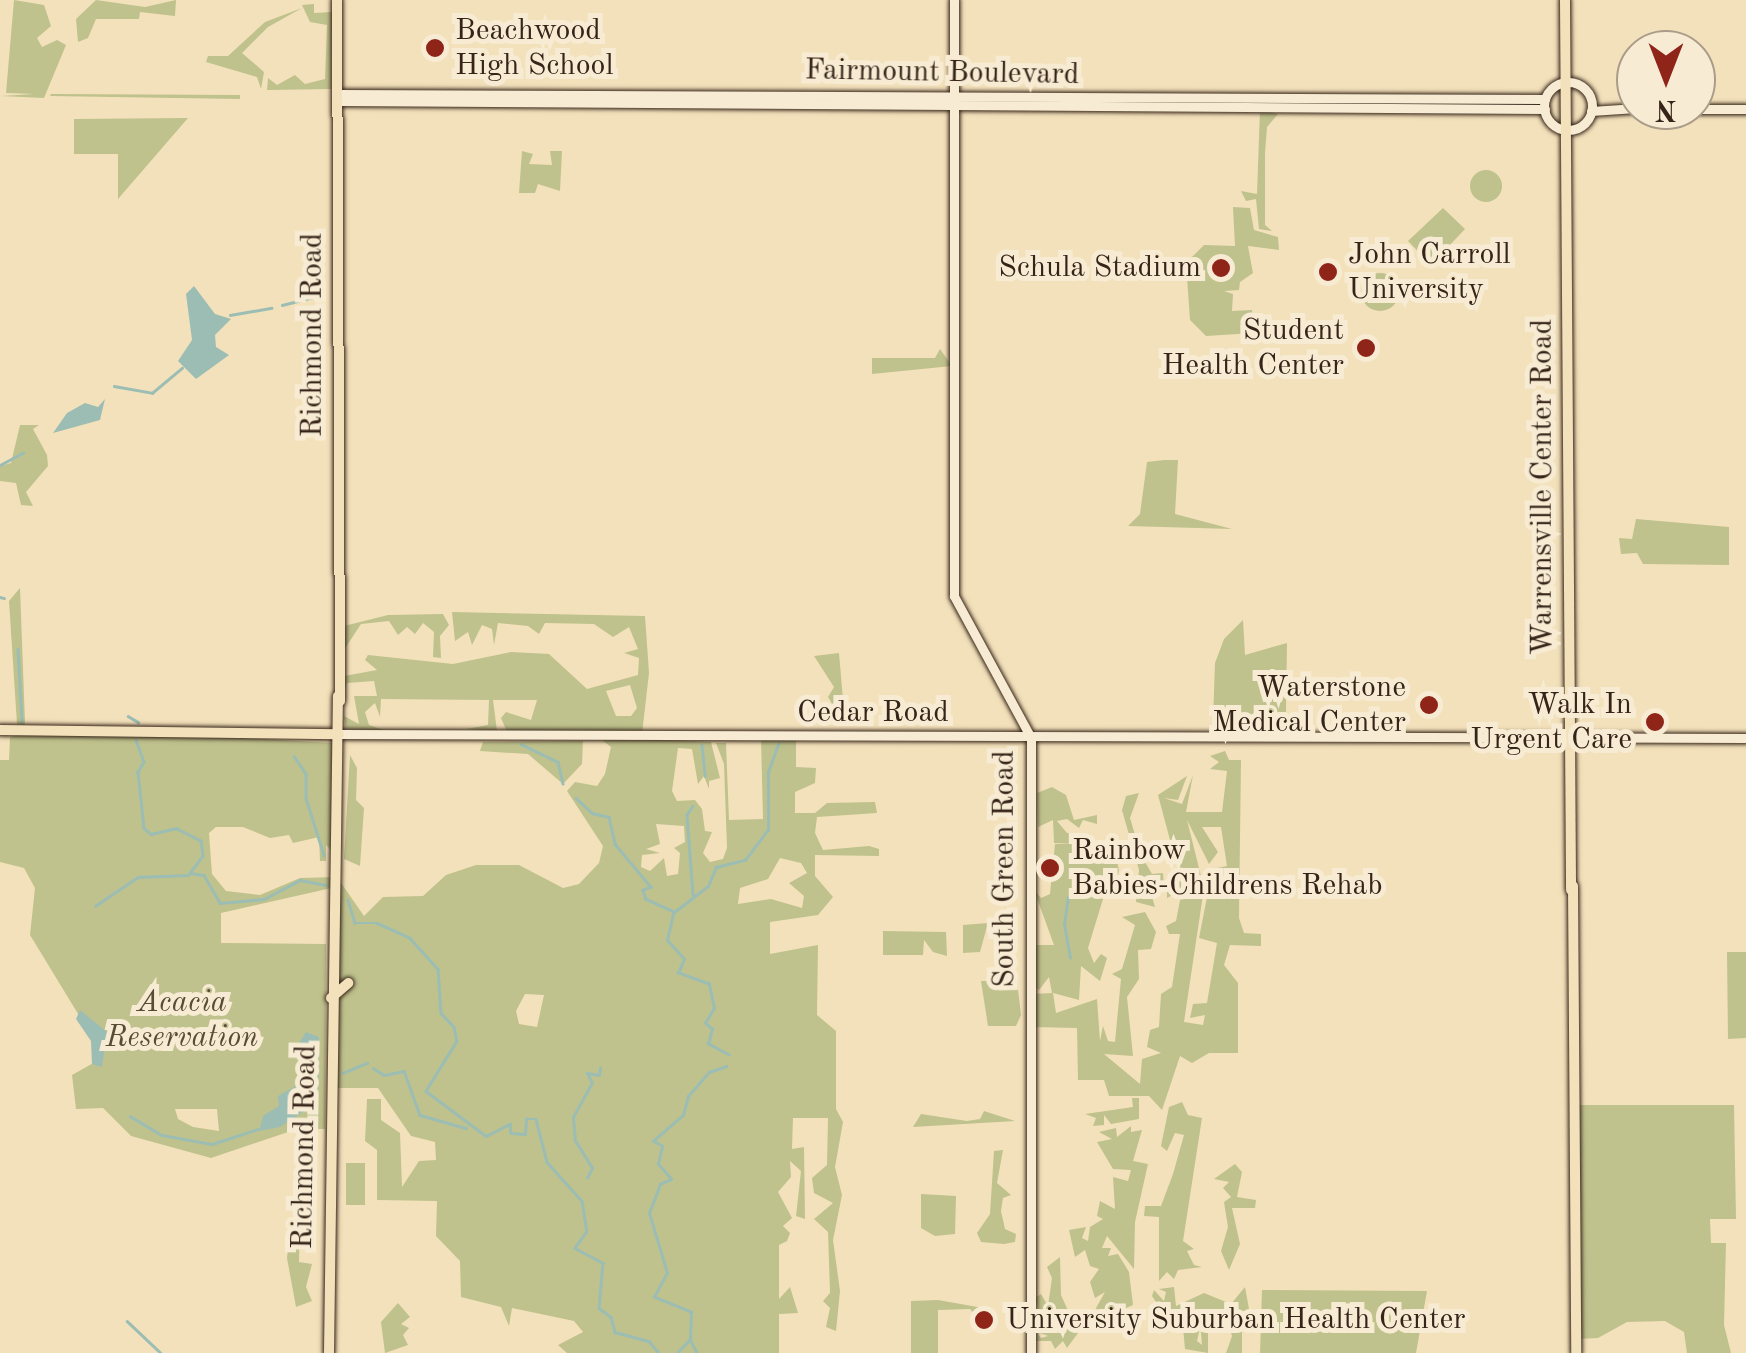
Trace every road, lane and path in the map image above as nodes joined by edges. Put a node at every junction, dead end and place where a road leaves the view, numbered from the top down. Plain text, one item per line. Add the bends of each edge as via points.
1 (337, 0) edge
2 (954, 0) edge
3 (1568, 0) edge
4 (1568, 82) junction
5 (338, 98) junction
6 (415, 98) junction
7 (954, 101) junction
8 (1545, 104) junction
9 (1616, 106) edge
10 (1716, 106) edge
11 (1746, 106) edge
12 (1591, 107) junction
13 (1568, 129) junction
14 (253, 722) dead end
15 (0, 730) edge
16 (264, 734) junction
17 (339, 734) junction
18 (1031, 738) junction
19 (1568, 738) junction
20 (1746, 738) edge
21 (331, 966) junction
22 (331, 998) junction
23 (329, 1353) edge
24 (1031, 1353) edge
25 (1574, 1353) edge

1 - 5 main road, Richmond Road
2 - 7 main road, South Green Road
3 - 4 main road, Warrensville Center Road
4 - 8 main road
4 - 12 main road via 1584,89
4 - 13 main road, Warrensville Center Road
5 - 6 main road
5 - 17 main road, Richmond Road
6 - 7 main road, Fairmount Boulevard
6 - 7 main road, Fairmount Boulevard
7 - 8 main road, Fairmount Boulevard
7 - 18 main road, South Green Road via 954,596
8 - 13 main road via 1552,124
9 - 12 main road
10 - 11 main road
12 - 13 main road
13 - 19 main road, Warrensville Center Road
14 - 16 main road
15 - 16 main road, Cedar Road
16 - 17 main road, Cedar Road
17 - 18 main road, Cedar Road
17 - 21 main road, Richmond Road
18 - 19 main road, Cedar Road
18 - 24 main road, South Green Road
19 - 20 main road, Cedar Road
19 - 25 main road, Warrensville Center Road
21 - 22 main road, Richmond Road
21 - 22 main road via 349,980
22 - 23 main road, Richmond Road

